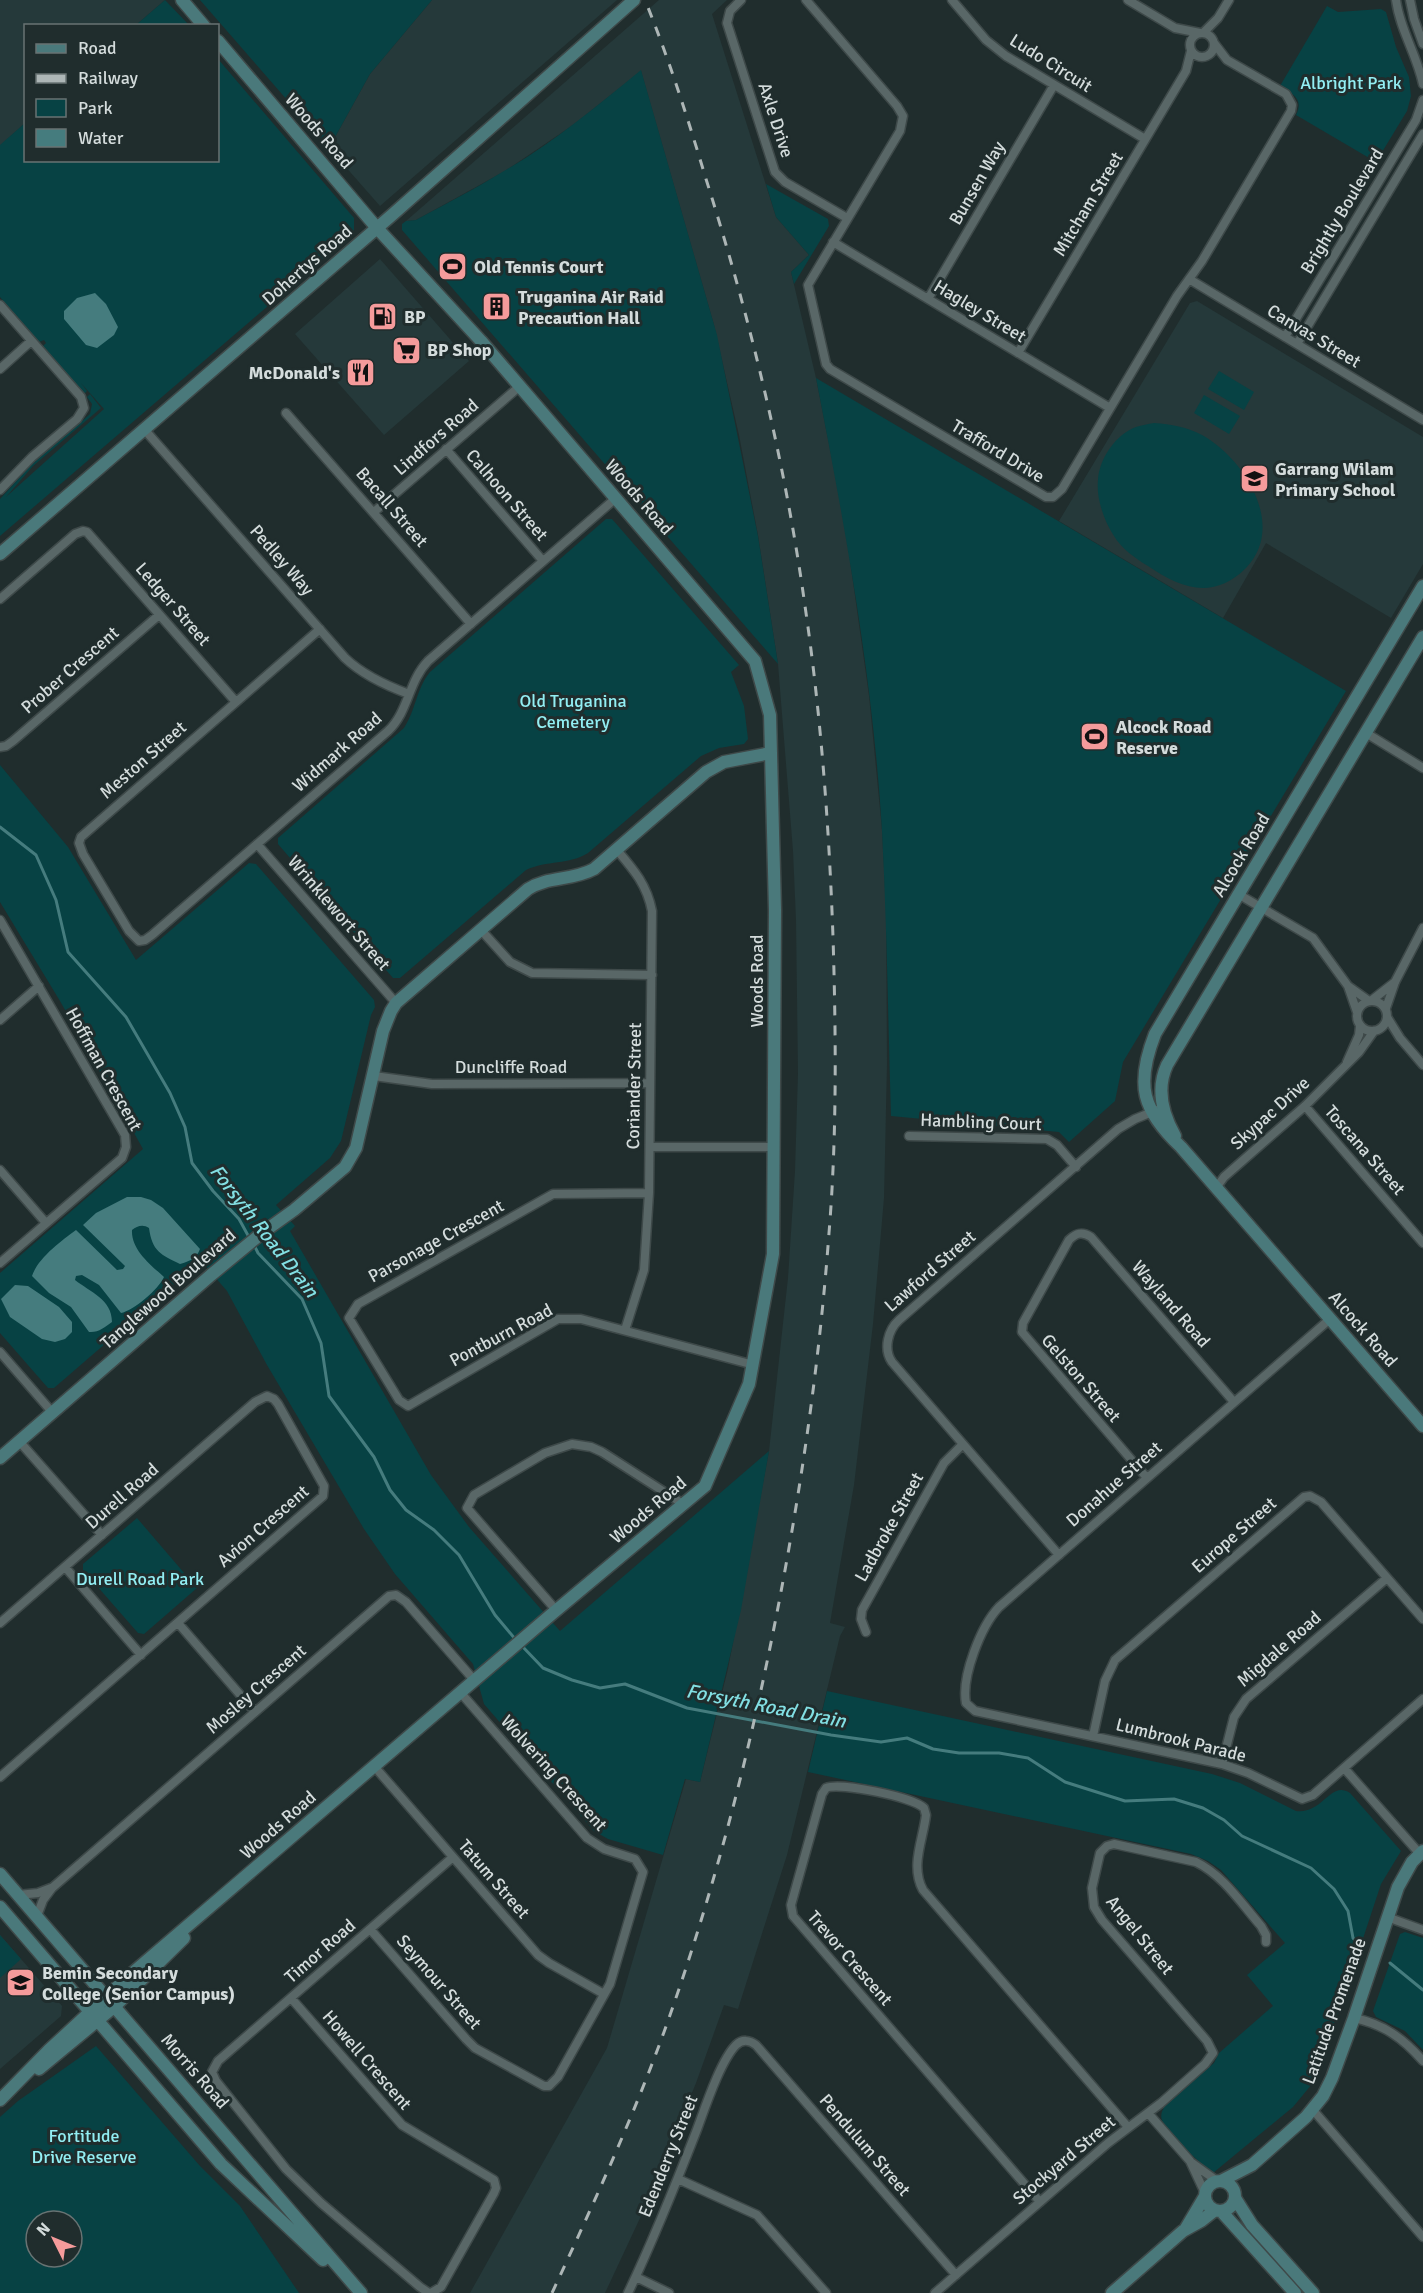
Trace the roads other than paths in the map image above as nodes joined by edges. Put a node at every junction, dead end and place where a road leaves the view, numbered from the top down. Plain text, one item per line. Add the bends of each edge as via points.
1 (182, 0) edge
2 (741, 0) edge
3 (806, 0) edge
4 (952, 0) edge
5 (1128, 0) edge
6 (1229, 0) edge
7 (1396, 0) edge
8 (1410, 0) edge
9 (631, 2) edge
10 (1218, 18) junction
11 (202, 24) edge
12 (1175, 28) junction
13 (1201, 33) junction
14 (1214, 41) junction
15 (219, 42) edge
16 (1423, 44) edge
17 (1190, 49) junction
18 (1206, 57) junction
19 (1227, 60) junction
20 (1186, 71) junction
21 (1423, 84) edge
22 (1054, 85) junction
23 (1423, 100) edge
24 (1423, 134) edge
25 (1145, 140) junction
26 (1366, 202) junction
27 (1378, 208) junction
28 (847, 218) junction
29 (377, 228) junction
30 (833, 242) junction
31 (1189, 279) junction
32 (928, 299) junction
33 (0, 305) edge
34 (1285, 337) junction
35 (31, 341) junction
36 (1296, 344) junction
37 (1018, 353) junction
38 (0, 369) edge
39 (520, 386) junction
40 (1110, 408) junction
41 (286, 414) dead end
42 (1423, 420) edge
43 (144, 429) junction
44 (446, 450) junction
45 (0, 490) edge
46 (616, 498) junction
47 (374, 512) junction
48 (0, 554) edge
49 (543, 561) junction
50 (1423, 586) edge
51 (0, 599) edge
52 (159, 615) junction
53 (471, 624) junction
54 (320, 629) junction
55 (1421, 645) edge
56 (410, 694) junction
57 (236, 702) junction
58 (1366, 734) junction
59 (0, 747) edge
60 (771, 753) junction
61 (1423, 768) edge
62 (257, 844) junction
63 (617, 850) junction
64 (1238, 894) junction
65 (1262, 908) junction
66 (0, 920) edge
67 (1423, 928) edge
68 (481, 930) junction
69 (139, 941) joint
70 (652, 975) junction
71 (1395, 982) junction
72 (39, 986) junction
73 (1348, 986) junction
74 (1370, 1000) junction
75 (396, 1003) junction
76 (1357, 1012) junction
77 (1386, 1013) junction
78 (0, 1020) edge
79 (1360, 1026) junction
80 (1375, 1031) junction
81 (1400, 1038) junction
82 (1347, 1063) junction
83 (1423, 1065) edge
84 (374, 1076) junction
85 (650, 1083) junction
86 (1305, 1106) junction
87 (1157, 1110) junction
88 (909, 1136) dead end
89 (650, 1147) junction
90 (775, 1147) junction
91 (1076, 1167) junction
92 (0, 1170) edge
93 (1216, 1188) junction
94 (649, 1192) junction
95 (46, 1223) junction
96 (1080, 1233) joint
97 (1423, 1243) edge
98 (0, 1263) edge
99 (1330, 1319) junction
100 (625, 1330) junction
101 (0, 1352) edge
102 (754, 1365) junction
103 (267, 1396) joint
104 (1234, 1402) junction
105 (408, 1406) joint
106 (52, 1413) junction
107 (1423, 1426) edge
108 (19, 1441) junction
109 (963, 1444) junction
110 (0, 1458) edge
111 (1147, 1478) junction
112 (683, 1504) junction
113 (102, 1535) junction
114 (1059, 1555) junction
115 (65, 1567) junction
116 (1387, 1578) junction
117 (554, 1612) junction
118 (1423, 1619) edge
119 (0, 1623) edge
120 (178, 1623) junction
121 (866, 1632) dead end
122 (141, 1655) junction
123 (474, 1680) junction
124 (460, 1692) junction
125 (1423, 1699) edge
126 (966, 1703) joint
127 (255, 1712) junction
128 (1093, 1736) junction
129 (1222, 1764) junction
130 (374, 1766) junction
131 (1344, 1768) junction
132 (0, 1777) edge
133 (1421, 1853) edge
134 (453, 1857) junction
135 (0, 1874) edge
136 (52, 1888) junction
137 (18, 1895) junction
138 (0, 1907) edge
139 (37, 1916) junction
140 (1387, 1917) junction
141 (370, 1929) junction
142 (1423, 1930) edge
143 (1266, 1942) dead end
144 (604, 1994) junction
145 (291, 1998) junction
146 (111, 2002) junction
147 (94, 2017) junction
148 (1354, 2018) junction
149 (747, 2040) joint
150 (1213, 2053) joint
151 (1423, 2061) edge
152 (212, 2072) joint
153 (549, 2086) joint
154 (0, 2100) edge
155 (1313, 2110) junction
156 (1148, 2113) junction
157 (1128, 2127) junction
158 (1190, 2161) junction
159 (1252, 2165) junction
160 (253, 2167) junction
161 (678, 2179) junction
162 (239, 2181) junction
163 (1219, 2181) junction
164 (1235, 2194) junction
165 (1205, 2195) junction
166 (1040, 2202) junction
167 (1218, 2210) junction
168 (1183, 2231) junction
169 (1423, 2237) edge
170 (956, 2275) junction
171 (636, 2277) junction
172 (1303, 2282) junction
173 (1292, 2292) edge
174 (354, 2293) edge
175 (361, 2293) edge
176 (430, 2293) edge
177 (628, 2293) edge
178 (669, 2293) edge
179 (826, 2293) edge
180 (935, 2293) edge
181 (1112, 2293) edge
182 (1313, 2293) edge

1 - 11 street
2 - 28 street, Axle Drive via 730,12 727,23 775,172 785,182
3 - 28 street, Trafford Drive via 903,116 900,130
4 - 22 street, Ludo Circuit via 995,48
5 - 12 street
6 - 10 street
7 - 21 street
8 - 16 street
9 - 29 street, Dohertys Road
10 - 13 street
10 - 14 street
12 - 13 street
12 - 17 street
13 - 14 street
13 - 17 street via 1191,39
14 - 18 street via 1214,50
14 - 19 street
15 - 29 street, Woods Road
17 - 18 street via 1198,57
17 - 20 street, Mitcham Street
18 - 19 street
18 - 20 street, Mitcham Street
19 - 31 street, Trafford Drive via 1286,94 1291,111
20 - 25 street, Mitcham Street
22 - 25 street, Ludo Circuit
22 - 32 street, Bunsen Way
23 - 26 street, Brightly Boulevard via 1418,116
24 - 27 street, Brightly Boulevard
25 - 37 street, Mitcham Street
26 - 27 street
26 - 34 street, Brightly Boulevard
27 - 36 street, Brightly Boulevard
28 - 30 street, Trafford Drive
29 - 39 street, Woods Road
29 - 43 street, Dohertys Road
30 - 32 street, Hagley Street
30 - 40 street, Trafford Drive via 807,288 828,367 1041,496 1053,497 1062,489
31 - 34 street, Canvas Street
31 - 40 street, Trafford Drive
32 - 37 street, Hagley Street
33 - 35 street
34 - 36 street, Canvas Street
35 - 38 street
35 - 45 street via 81,396 84,408
36 - 42 street, Canvas Street
37 - 40 street, Hagley Street
39 - 44 street, Lindfors Road
39 - 46 street, Woods Road
41 - 47 street, Bacall Street
43 - 48 street, Dohertys Road
43 - 54 street, Pedley Way
44 - 47 street, Lindfors Road
44 - 49 street, Calhoon Street
46 - 49 street, Widmark Road
46 - 60 street, Woods Road via 755,661 770,715
47 - 53 street, Bacall Street
49 - 53 street, Widmark Road
50 - 64 street, Alcock Road
51 - 52 street, Ledger Street via 83,531 91,535
52 - 57 street, Ledger Street
52 - 59 street, Prober Crescent via 13,741
53 - 56 street, Widmark Road via 419,670
54 - 56 street, Pedley Way via 355,667
54 - 57 street, Meston Street
55 - 58 street
56 - 62 street, Widmark Road via 396,723
57 - 69 street, Meston Street via 81,837 83,854
58 - 61 street
58 - 65 street
60 - 63 street, Tanglewood Boulevard via 724,762 706,772
60 - 90 street, Woods Road
62 - 69 street, Widmark Road via 145,940
62 - 75 street, Wrinklewort Street
63 - 68 street, Tanglewood Boulevard via 584,874 536,884
63 - 70 street, Coriander Street via 649,895
64 - 65 street
64 - 87 street, Alcock Road via 1155,1034 1144,1072 1147,1098
65 - 73 street via 1313,938
65 - 87 street via 1167,1065
66 - 72 street, Hoffman Crescent
67 - 71 street
68 - 70 street via 510,962 532,973
68 - 75 street, Tanglewood Boulevard
70 - 85 street, Coriander Street
71 - 74 street
71 - 77 street
72 - 78 street
72 - 95 street, Hoffman Crescent via 126,1142 122,1158
73 - 74 street
73 - 76 street
74 - 76 street via 1360,1005
74 - 77 street via 1381,1003
75 - 84 street, Tanglewood Boulevard via 387,1020
76 - 79 street
77 - 80 street via 1384,1025
77 - 81 street
79 - 80 street
79 - 82 street, Skypac Drive
80 - 81 street
80 - 82 street, Skypac Drive
81 - 83 street
82 - 86 street, Skypac Drive
84 - 85 street, Duncliffe Road via 432,1084
84 - 106 street, Tanglewood Boulevard via 354,1156 345,1167 211,1275
85 - 89 street, Coriander Street
86 - 93 street, Skypac Drive
86 - 97 street, Toscana Street
87 - 91 street, Lawford Street via 1124,1125
87 - 93 street, Alcock Road via 1159,1125
88 - 91 street, Hambling Court via 1047,1139
89 - 90 street
89 - 94 street, Coriander Street
90 - 102 street, Woods Road via 773,1254
91 - 109 street, Lawford Street via 891,1328 890,1358
92 - 95 street
93 - 99 street, Alcock Road
94 - 100 street, Coriander Street via 644,1270
94 - 105 street, Parsonage Crescent via 553,1194 358,1304 349,1318 399,1400
95 - 98 street, Hoffman Crescent
96 - 104 street, Wayland Road via 1090,1237
96 - 111 street, Gelston Street via 1069,1240 1025,1317 1022,1332
99 - 104 street, Donahue Street
99 - 107 street, Alcock Road
100 - 102 street, Pontburn Road
100 - 105 street, Pontburn Road via 582,1319 558,1319
101 - 106 street
102 - 112 street, Woods Road via 705,1486
103 - 113 street, Durell Road via 255,1402
103 - 120 street, Avion Crescent via 278,1404 325,1491
104 - 111 street, Donahue Street
106 - 108 street, Tanglewood Boulevard
108 - 110 street, Tanglewood Boulevard
108 - 113 street
109 - 114 street, Lawford Street
109 - 121 street, Ladbroke Street via 944,1463 862,1610
111 - 114 street, Donahue Street
112 - 117 street, Woods Road
112 - 117 street via 602,1452 572,1444 545,1453 474,1495 467,1508
113 - 115 street, Durell Road
114 - 126 street, Donahue Street via 987,1621 976,1646
115 - 119 street, Durell Road
115 - 122 street
116 - 118 street, Europe Street
116 - 128 street, Europe Street via 1321,1502 1304,1497 1115,1660 1105,1681
116 - 129 street, Migdale Road via 1246,1699 1234,1717
117 - 123 street, Woods Road
120 - 122 street, Avion Crescent
120 - 127 street
122 - 132 street, Avion Crescent
123 - 124 street, Woods Road
123 - 127 street, Mosley Crescent via 406,1602 396,1595 389,1596
124 - 130 street, Woods Road
124 - 144 street, Wolvering Crescent via 587,1838 604,1849 635,1859 643,1872
125 - 131 street, Lumbrook Parade
126 - 128 street, Lumbrook Parade via 975,1711
127 - 136 street, Mosley Crescent
128 - 129 street, Lumbrook Parade
129 - 131 street, Lumbrook Parade via 1302,1799 1310,1797
130 - 134 street, Tatum Street
130 - 146 street, Woods Road via 228,1892
131 - 133 street
133 - 140 street, Latitude Promenade via 1402,1878
134 - 141 street, Timor Road
134 - 144 street, Tatum Street via 538,1955
135 - 137 street, Morris Road
136 - 137 street, Mosley Crescent
136 - 139 street, Mosley Crescent
137 - 139 street, Morris Road
138 - 147 street
139 - 146 street, Morris Road
140 - 142 street
140 - 148 street, Latitude Promenade
141 - 145 street, Timor Road
141 - 153 street, Seymour Street via 476,2048 536,2083
143 - 150 street, Angel Street via 1261,1926 1206,1867 1114,1844 1100,1853 1092,1887 1097,1913 1207,2041
144 - 153 street, Wolvering Crescent via 558,2077
145 - 152 street, Timor Road via 218,2061
145 - 176 street, Howell Crescent via 402,2125 494,2180 494,2193 441,2287
146 - 147 street, Woods Road
146 - 160 street, Morris Road
147 - 154 street, Woods Road
147 - 162 street
148 - 151 street via 1393,2032
148 - 155 street, Latitude Promenade via 1332,2078
149 - 161 street, Edenderry Street via 735,2046 720,2072
149 - 170 street, Pendulum Street via 765,2054
150 - 156 street, Stockyard Street
152 - 176 street, Howell Crescent via 286,2169 330,2211
155 - 159 street, Latitude Promenade
155 - 169 street
156 - 157 street, Stockyard Street
156 - 158 street
157 - 166 street, Stockyard Street
157 - 166 street, Trevor Crescent via 922,1890 916,1868 927,1815 924,1808 914,1801 843,1786 826,1788 791,1905 792,1916
158 - 163 street
158 - 165 street
159 - 163 street, Latitude Promenade
159 - 164 street, Latitude Promenade
160 - 162 street
160 - 175 street, Morris Road
161 - 171 street, Edenderry Street
161 - 179 street via 757,2215
162 - 174 street
163 - 164 street via 1228,2183
163 - 165 street via 1210,2185
164 - 167 street via 1230,2207
164 - 172 street via 1252,2225
165 - 167 street via 1207,2203
165 - 168 street
166 - 170 street, Stockyard Street
167 - 168 street
167 - 173 street
168 - 181 street
170 - 180 street, Stockyard Street
171 - 177 street, Edenderry Street
171 - 178 street
172 - 173 street
172 - 182 street

